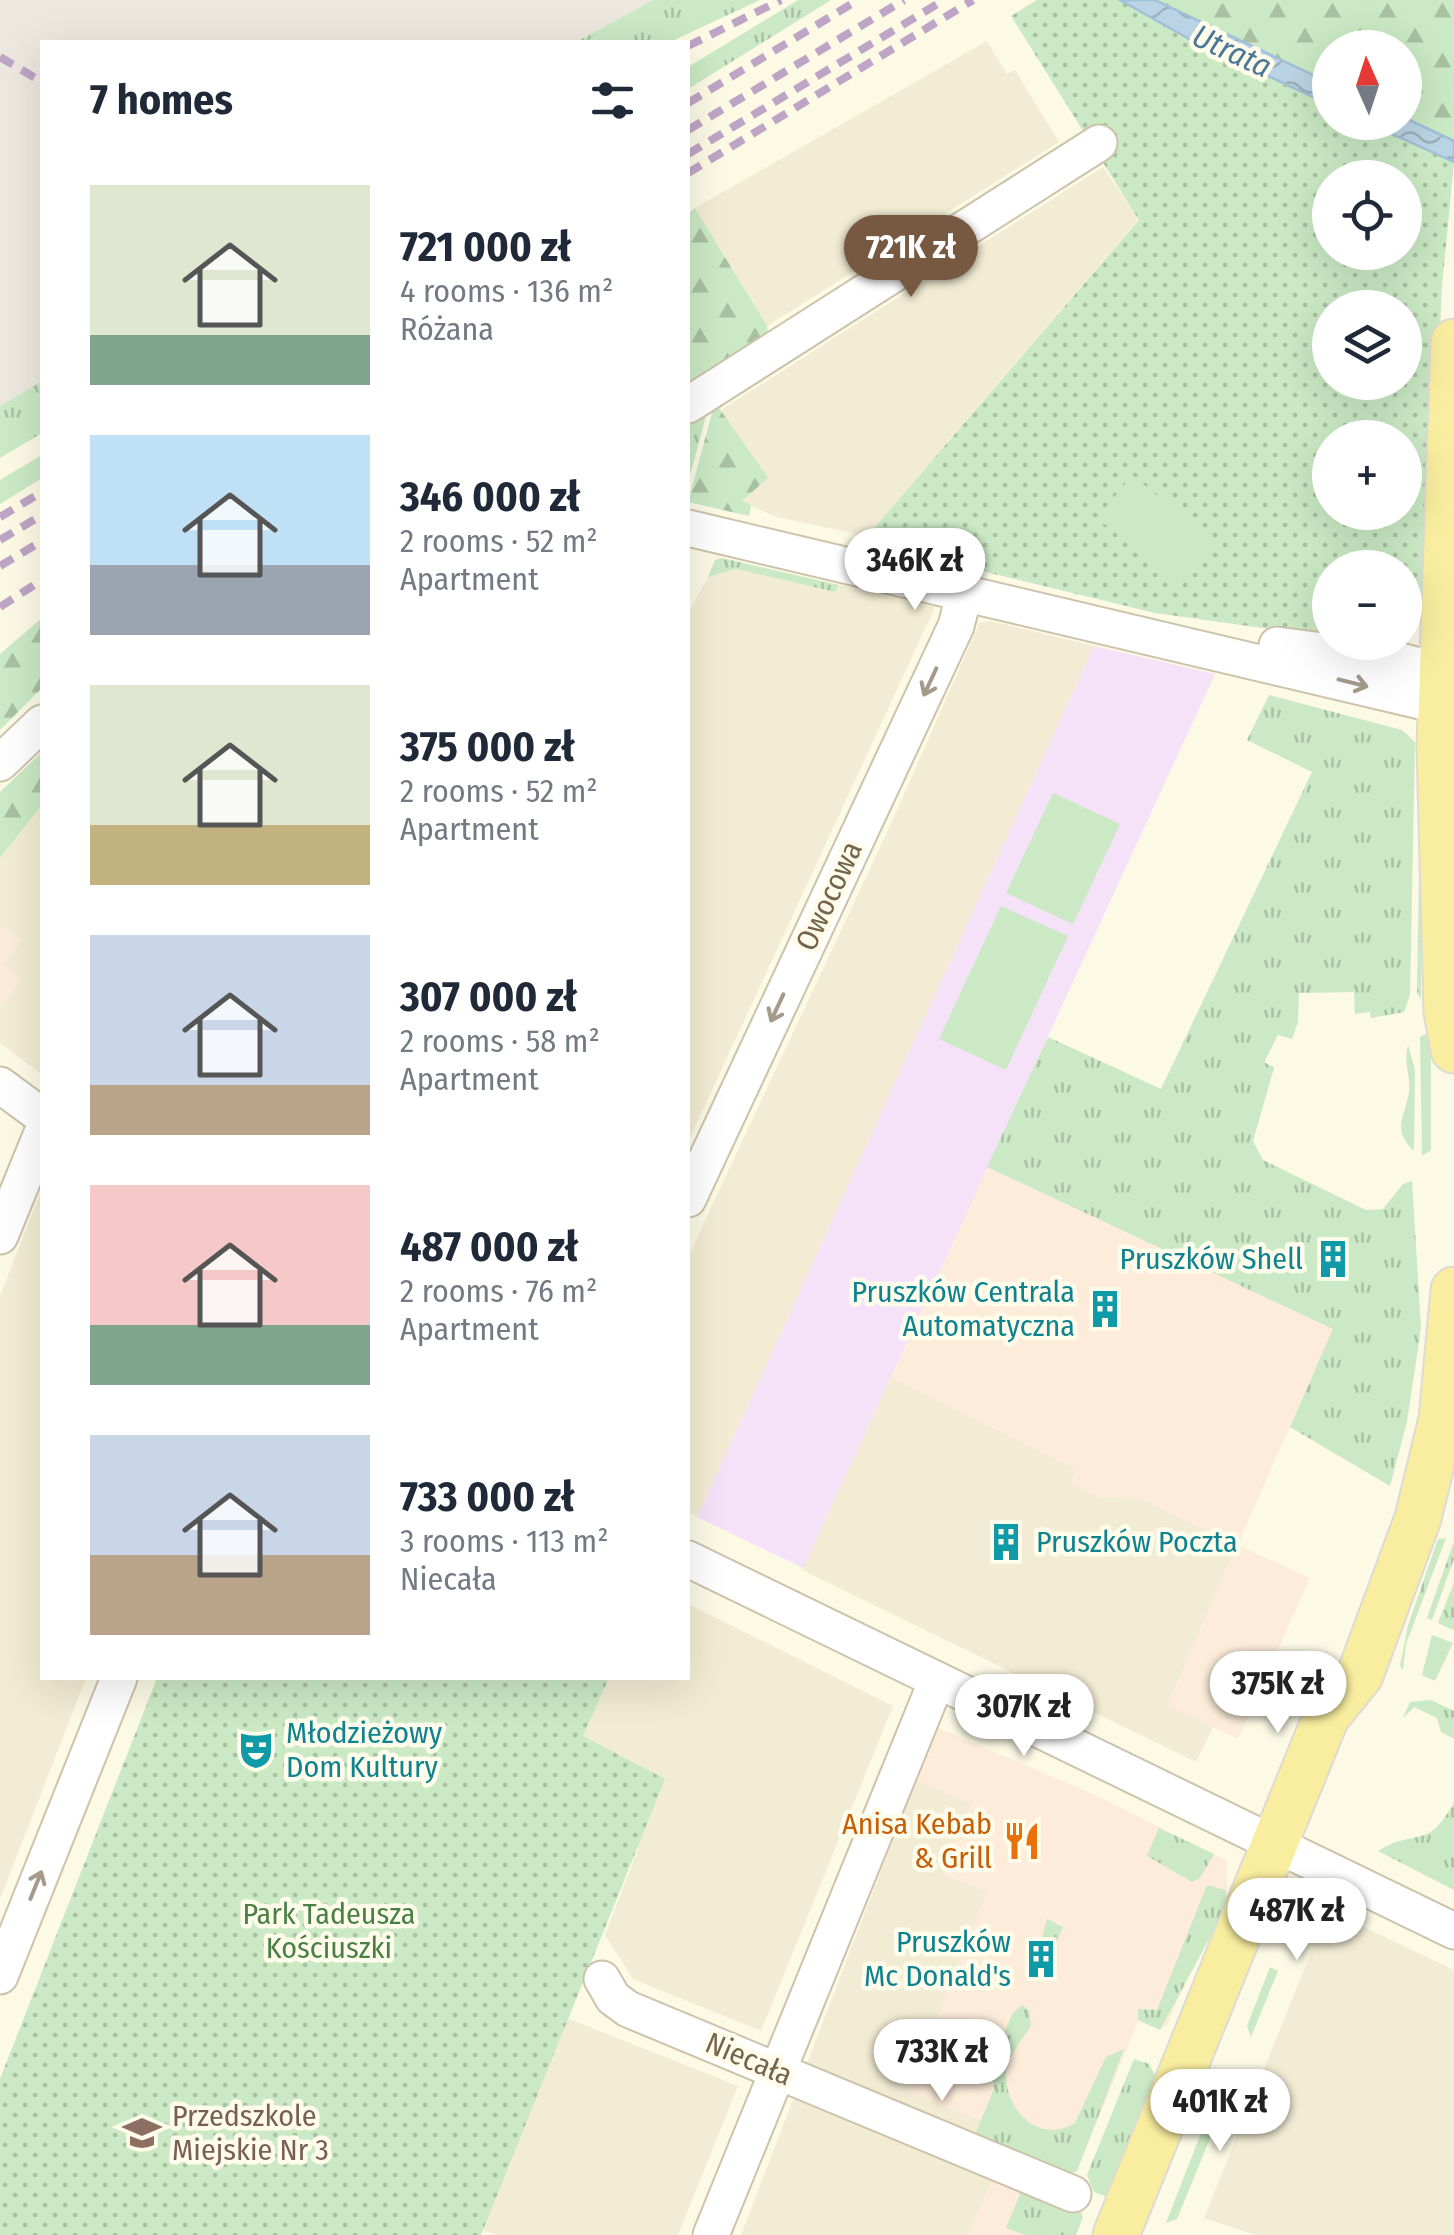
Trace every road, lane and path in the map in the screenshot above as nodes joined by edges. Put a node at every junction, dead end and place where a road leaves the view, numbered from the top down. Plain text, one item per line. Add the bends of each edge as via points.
1 (1099, 143) dead end
2 (1454, 342) edge
3 (690, 404) edge
4 (690, 540) edge
5 (965, 591) junction
6 (1449, 690) edge
7 (40, 725) edge
8 (0, 763) edge
9 (1454, 1050) edge
10 (0, 1085) edge
11 (40, 1115) edge
12 (40, 1137) edge
13 (690, 1196) edge
14 (0, 1236) edge
15 (1454, 1290) edge
16 (690, 1559) edge
17 (118, 1680) edge
18 (936, 1680) junction
19 (1288, 1849) junction
20 (1454, 1931) edge
21 (0, 1976) edge
22 (602, 1979) dead end
23 (778, 2071) junction
24 (1073, 2194) dead end
25 (711, 2235) edge
26 (1116, 2235) edge
27 (1146, 2235) edge

1 - 3 street
2 - 6 main road
4 - 5 street
5 - 6 street
5 -> 13 street, Owocowa via 956,626
6 - 9 main road via 1440,745 1446,1012
7 - 8 street
10 - 11 street
12 - 14 street
15 - 19 main road via 1447,1384 1430,1475 1360,1676 1326,1718
16 - 18 street
21 -> 17 street
18 - 19 street
18 - 23 street
19 - 20 street
19 - 26 main road
19 - 27 main road
22 - 23 street, Niecała via 628,2008
23 - 24 street, Niecała
23 - 25 street

